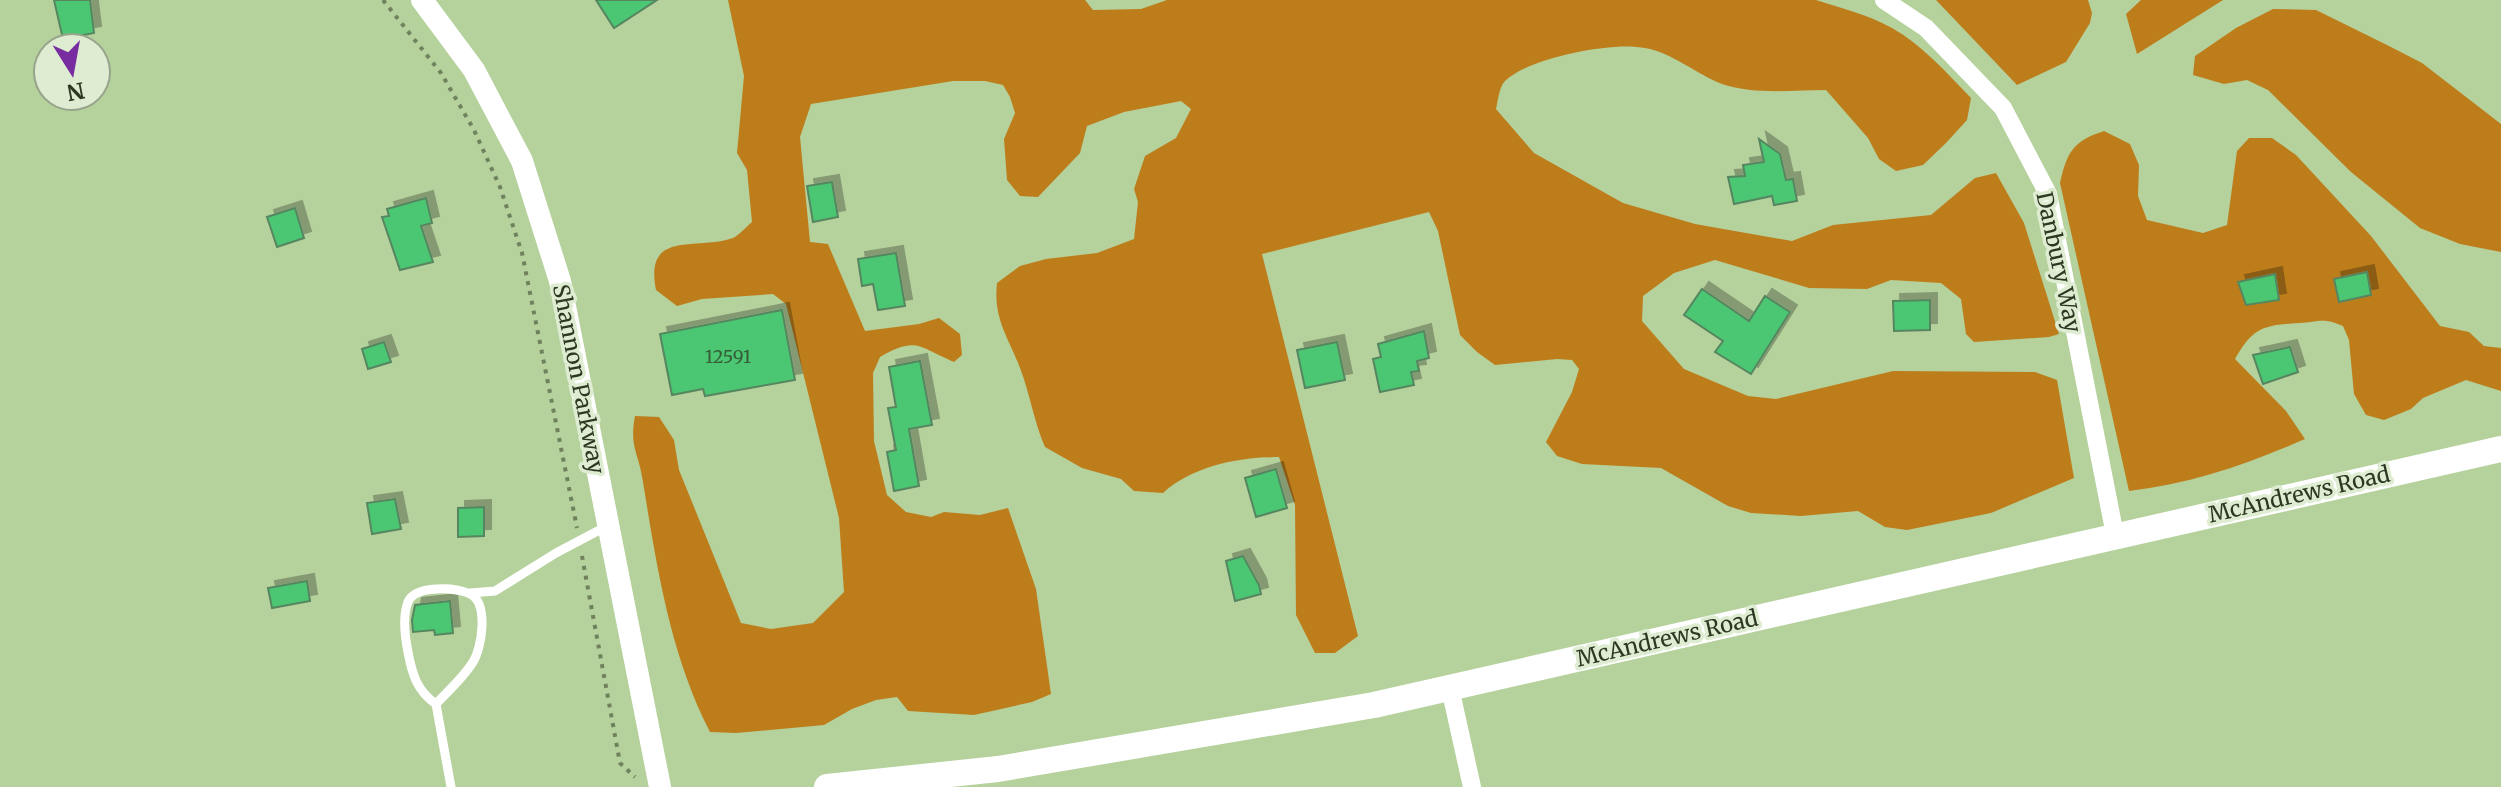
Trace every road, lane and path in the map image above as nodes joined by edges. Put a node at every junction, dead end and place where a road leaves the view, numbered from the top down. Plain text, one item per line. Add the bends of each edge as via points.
1 (383, 0) edge
2 (422, 0) edge
3 (1884, 0) edge
4 (2501, 449) edge
5 (609, 525) junction
6 (2115, 535) junction
7 (580, 541) junction
8 (470, 593) junction
9 (1450, 688) junction
10 (436, 704) junction
11 (637, 779) dead end
12 (451, 787) edge
13 (660, 787) edge
14 (827, 787) edge
15 (1472, 787) edge

1 - 7 path via 441,73 500,187 522,253
2 - 5 street, Shannon Parkway via 474,70 522,161 560,281
3 - 6 street, Danbury Way via 1926,28 2003,108 2048,194
4 - 6 main road, McAndrews Road
5 - 7 lane
5 - 13 street, Shannon Parkway
6 - 9 main road, McAndrews Road
7 - 8 lane via 495,591
7 - 11 path via 620,763
8 - 10 lane via 478,600 483,622 480,644 474,661
8 - 10 lane via 428,589 408,601 405,631 412,673 424,696
9 - 14 main road, McAndrews Road via 998,769
9 - 15 street
10 - 12 lane

